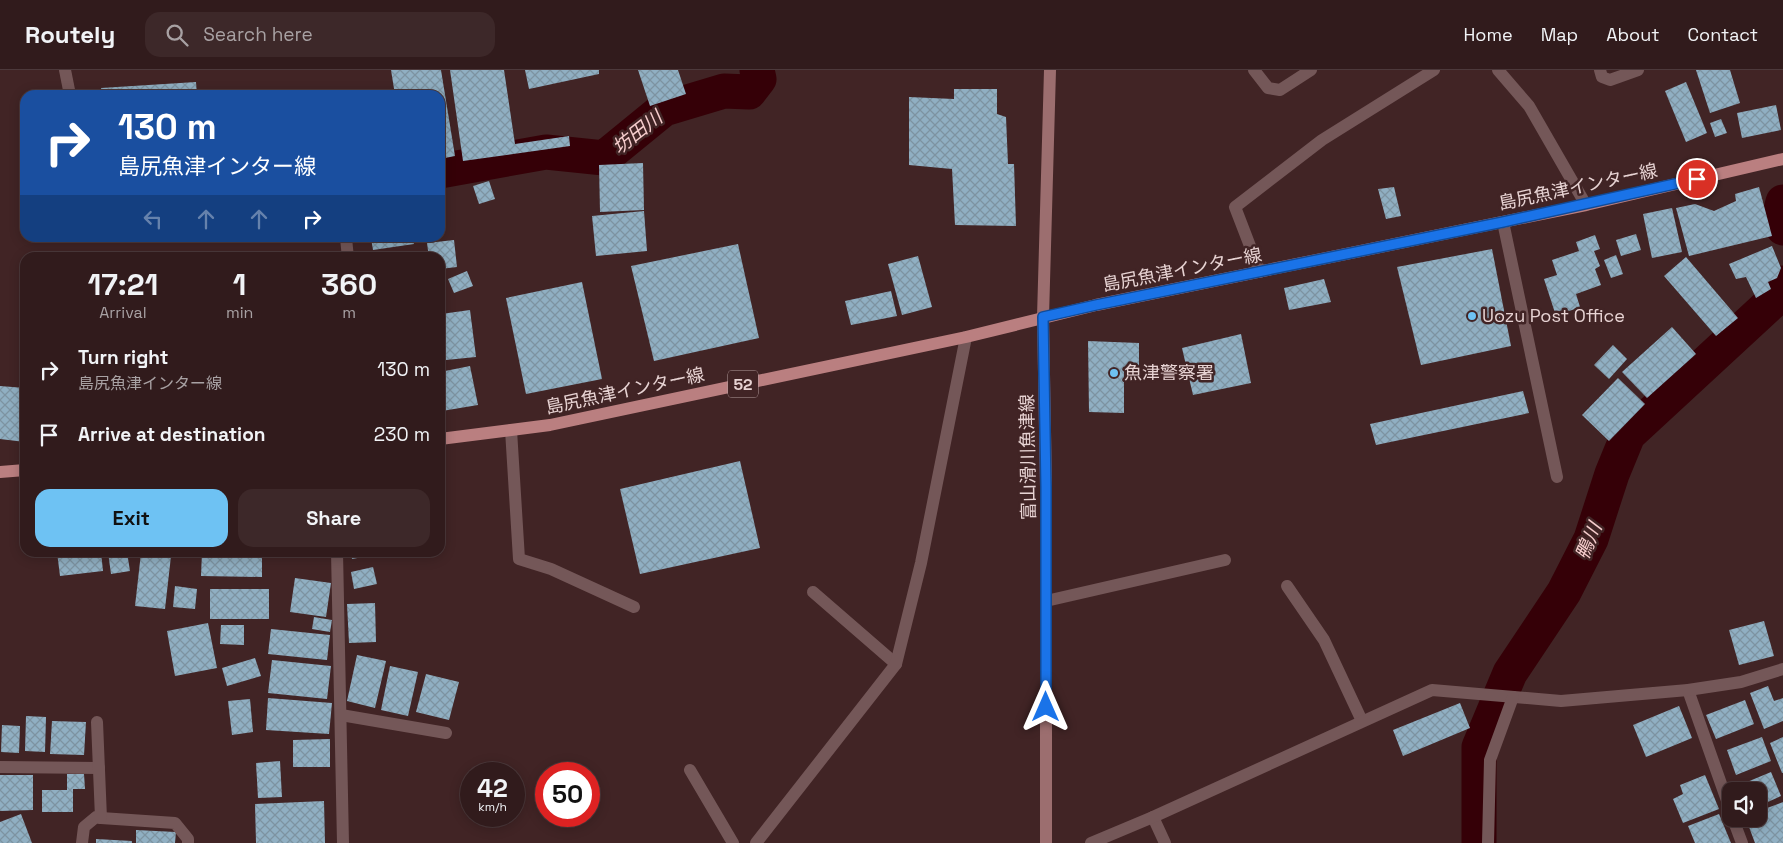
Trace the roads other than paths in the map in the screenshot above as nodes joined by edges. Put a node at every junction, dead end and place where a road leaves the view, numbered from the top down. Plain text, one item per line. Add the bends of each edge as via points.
1 (65, 70) edge
2 (1050, 70) edge
3 (1254, 70) edge
4 (1311, 70) edge
5 (1434, 70) edge
6 (1498, 70) edge
7 (1600, 70) edge
8 (1638, 70) edge
9 (69, 90) edge
10 (1778, 160) edge
11 (1586, 205) junction
12 (1503, 222) junction
13 (1260, 272) junction
14 (1043, 317) junction
15 (966, 337) junction
16 (511, 430) junction
17 (445, 438) edge
18 (20, 470) edge
19 (0, 472) edge
20 (1557, 477) dead end
21 (337, 557) edge
22 (1225, 560) dead end
23 (1287, 586) dead end
24 (814, 592) dead end
25 (1046, 602) junction
26 (634, 606) dead end
27 (896, 664) junction
28 (1783, 669) edge
29 (1688, 690) junction
30 (1513, 697) junction
31 (341, 715) junction
32 (97, 722) dead end
33 (1362, 722) junction
34 (446, 733) dead end
35 (0, 767) edge
36 (99, 768) junction
37 (690, 770) dead end
38 (1722, 786) edge
39 (1153, 817) junction
40 (101, 818) junction
41 (1737, 827) edge
42 (82, 843) edge
43 (188, 843) edge
44 (343, 843) edge
45 (733, 843) edge
46 (756, 843) edge
47 (1046, 843) edge
48 (1091, 843) edge
49 (1165, 843) edge
50 (1488, 843) edge
51 (1742, 843) edge

1 - 9 street
2 - 14 main road, 富山滑川魚津線
3 - 4 street via 1268,88 1280,90
5 - 13 street via 1322,140 1235,207
6 - 11 street via 1529,106
7 - 8 street via 1602,77 1610,80
10 - 11 main road, 島尻魚津インター線 / 52
11 - 12 main road, 島尻魚津インター線 / 52
12 - 13 main road, 島尻魚津インター線 / 52
12 - 20 street
13 - 14 main road, 島尻魚津インター線 / 52
14 - 15 main road, 島尻魚津インター線 / 52
14 - 25 main road, 富山滑川魚津線
15 - 16 main road, 島尻魚津インター線 / 52 via 550,425
15 - 27 street via 921,563
16 - 17 main road, 島尻魚津インター線 / 52
16 - 26 street via 519,559
18 - 19 main road
21 - 31 street
22 - 25 street
23 - 33 street via 1324,640
24 - 27 street
25 - 47 main road, 富山滑川魚津線
27 - 46 street
28 - 29 street via 1741,682
29 - 30 street via 1561,701
29 - 38 street
30 - 33 street via 1432,690
30 - 50 street via 1490,760
31 - 34 street
31 - 44 street
32 - 36 street
33 - 39 street
35 - 36 street
36 - 40 street
37 - 45 street
39 - 48 street
39 - 49 street
40 - 42 street via 84,827
40 - 43 street via 175,823 188,838
41 - 51 street

